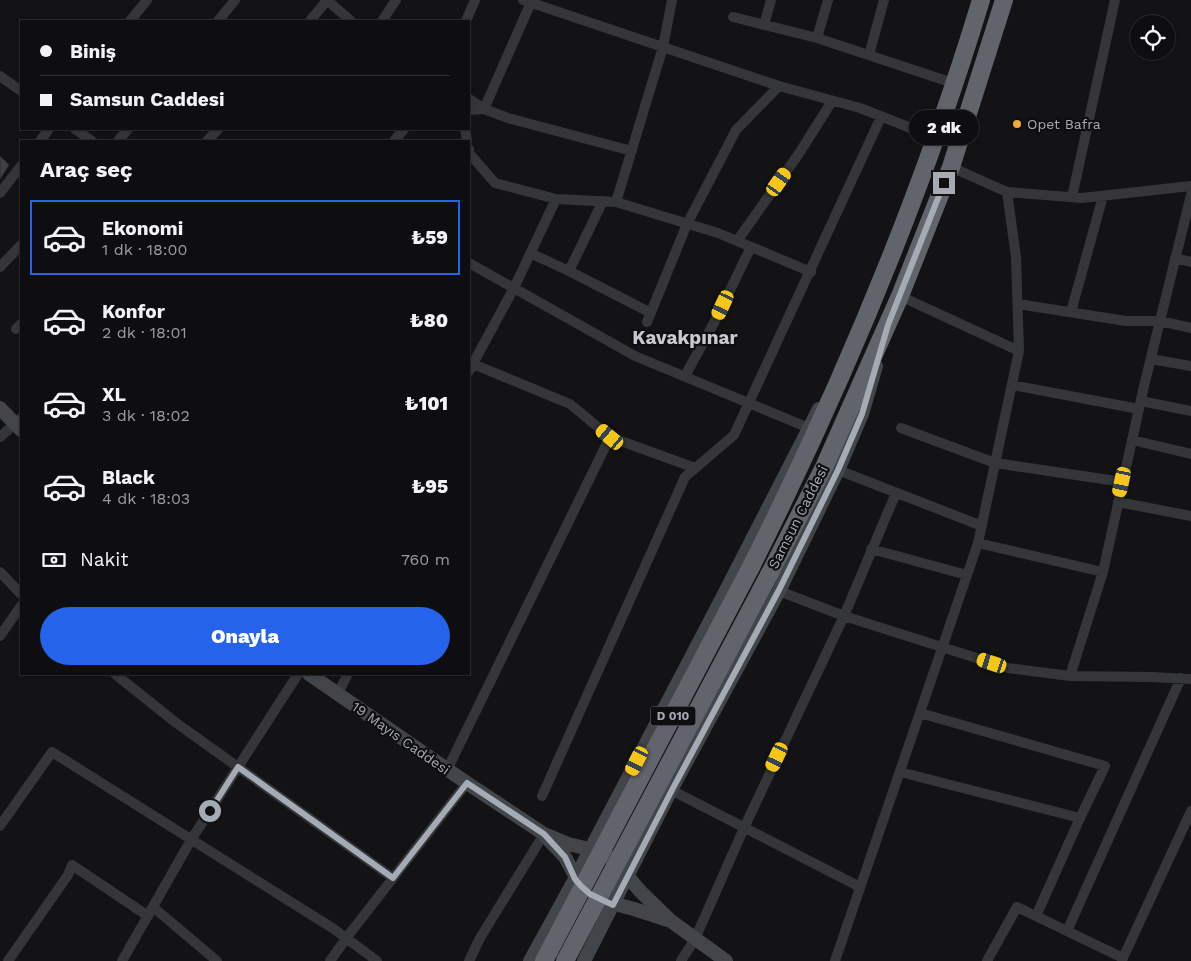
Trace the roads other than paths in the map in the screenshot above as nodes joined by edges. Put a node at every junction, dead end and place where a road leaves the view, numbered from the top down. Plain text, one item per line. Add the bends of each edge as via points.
1 (147, 0) edge
2 (234, 0) edge
3 (327, 0) edge
4 (396, 0) edge
5 (475, 0) edge
6 (672, 0) edge
7 (771, 0) edge
8 (828, 0) edge
9 (884, 0) edge
10 (982, 0) edge
11 (1004, 0) edge
12 (1115, 0) edge
13 (528, 1) edge
14 (733, 17) dead end
15 (131, 20) edge
16 (219, 20) edge
17 (311, 20) edge
18 (349, 20) edge
19 (383, 20) edge
20 (466, 20) edge
21 (764, 25) junction
22 (817, 38) junction
23 (663, 47) junction
24 (869, 55) junction
25 (0, 76) edge
26 (956, 84) junction
27 (779, 86) junction
28 (20, 90) edge
29 (470, 100) edge
30 (832, 100) junction
31 (484, 108) junction
32 (470, 110) edge
33 (882, 117) junction
34 (76, 130) edge
35 (127, 130) edge
36 (217, 130) edge
37 (403, 130) edge
38 (936, 138) junction
39 (91, 140) edge
40 (119, 140) edge
41 (207, 140) edge
42 (395, 140) edge
43 (632, 151) junction
44 (470, 153) edge
45 (20, 167) edge
46 (951, 167) junction
47 (1191, 186) edge
48 (1006, 192) junction
49 (0, 193) edge
50 (1191, 195) edge
51 (1104, 196) junction
52 (1072, 197) junction
53 (556, 199) junction
54 (603, 201) junction
55 (616, 202) junction
56 (687, 224) junction
57 (737, 241) junction
58 (20, 246) edge
59 (750, 247) junction
60 (530, 253) junction
61 (1175, 258) junction
62 (1191, 262) edge
63 (470, 265) edge
64 (0, 267) edge
65 (570, 271) junction
66 (811, 272) junction
67 (514, 288) junction
68 (900, 296) junction
69 (1018, 304) junction
70 (1071, 312) junction
71 (1160, 321) junction
72 (888, 325) junction
73 (1191, 328) edge
74 (1019, 351) junction
75 (1151, 359) junction
76 (1191, 366) edge
77 (471, 368) edge
78 (685, 376) junction
79 (1012, 385) junction
80 (749, 403) junction
81 (1140, 405) junction
82 (0, 408) edge
83 (1191, 411) edge
84 (19, 424) edge
85 (901, 428) dead end
86 (812, 430) junction
87 (0, 437) edge
88 (610, 437) junction
89 (1132, 440) junction
90 (1191, 454) edge
91 (995, 463) junction
92 (695, 468) junction
93 (838, 470) junction
94 (1122, 482) junction
95 (896, 493) junction
96 (1118, 502) junction
97 (1191, 516) edge
98 (982, 526) junction
99 (978, 543) junction
100 (870, 549) junction
101 (0, 572) edge
102 (1102, 572) junction
103 (967, 575) junction
104 (779, 590) junction
105 (20, 593) edge
106 (20, 607) edge
107 (844, 616) junction
108 (0, 636) edge
109 (943, 646) junction
110 (116, 675) edge
111 (297, 675) edge
112 (311, 675) edge
113 (347, 675) edge
114 (1070, 676) junction
115 (1186, 679) edge
116 (338, 693) junction
117 (920, 713) junction
118 (238, 767) junction
119 (447, 770) junction
120 (900, 772) junction
121 (467, 783) junction
122 (672, 790) junction
123 (542, 796) dead end
124 (1191, 811) edge
125 (1080, 818) junction
126 (0, 826) edge
127 (744, 828) junction
128 (544, 834) junction
129 (191, 840) junction
130 (591, 849) junction
131 (628, 875) junction
132 (393, 878) junction
133 (575, 879) junction
134 (860, 887) junction
135 (613, 905) junction
136 (150, 911) junction
137 (1036, 916) junction
138 (671, 921) junction
139 (1067, 931) junction
140 (346, 937) junction
141 (695, 939) junction
142 (1125, 959) edge
143 (8, 961) edge
144 (122, 961) edge
145 (217, 961) edge
146 (330, 961) edge
147 (377, 961) edge
148 (469, 961) edge
149 (530, 961) edge
150 (544, 961) edge
151 (565, 961) edge
152 (584, 961) edge
153 (681, 961) edge
154 (726, 961) edge
155 (835, 961) edge
156 (987, 961) edge

1 - 15 street
2 - 16 street
3 - 17 street
3 - 18 street
4 - 19 street
5 - 20 street
6 - 23 street
7 - 21 street
8 - 22 street
9 - 24 street
10 - 26 highway, Samsun Caddesi / D 010
11 - 46 highway, Samsun Caddesi / D 010
12 - 52 street
13 - 23 street
13 - 31 street
14 - 21 street
21 - 22 street
22 - 24 street
23 - 27 street
23 - 43 street
24 - 26 street
25 - 28 street
26 - 38 highway, Samsun Caddesi / D 010
27 - 30 street
27 - 56 street via 736,130
29 - 31 street
30 - 33 street
30 - 57 street via 800,152
31 - 32 street
31 - 43 street via 508,118
33 - 38 street
33 - 66 street
34 - 39 street
35 - 40 street
36 - 41 street
37 - 42 street
38 - 86 highway, Samsun Caddesi / D 010 via 874,298
43 - 55 street
44 - 53 street via 495,183
45 - 49 street
46 - 48 street
46 - 68 highway, Samsun Caddesi / D 010
47 - 51 street
48 - 52 street
48 - 69 street via 1016,257
50 - 61 street
51 - 52 street
51 - 70 street
53 - 54 street
53 - 60 street
54 - 55 street
54 - 65 street
55 - 56 street
56 - 57 street
56 - 65 street via 649,318
57 - 59 street
58 - 64 street
59 - 66 street
59 - 78 street
60 - 65 street
60 - 67 street
61 - 62 street
61 - 71 street
63 - 67 street
66 - 80 street
67 - 77 street
67 - 78 street via 635,356
68 - 72 highway, Samsun Caddesi / D 010
68 - 74 street
69 - 70 street
69 - 74 street
70 - 71 street via 1126,321
71 - 73 street
71 - 75 street
72 - 93 street via 862,414
72 - 151 highway, Samsun Caddesi / D 010, bridge via 825,465
74 - 79 street
75 - 76 street
75 - 81 street
77 - 88 street via 570,404
78 - 80 street
79 - 81 street
79 - 91 street
80 - 86 street
80 - 92 street via 734,435
81 - 83 street
81 - 89 street
82 - 84 street
84 - 87 street
85 - 91 street
86 - 130 street
86 - 150 highway, Samsun Caddesi / D 010, bridge via 752,565
88 - 92 street
88 - 119 street
89 - 90 street
89 - 94 street
91 - 94 street
91 - 98 street
92 - 123 street via 685,477
93 - 95 street
93 - 104 street
94 - 96 street
95 - 98 street
95 - 100 street
96 - 97 street
96 - 102 street
98 - 99 street
99 - 102 street
99 - 103 street
100 - 103 street
100 - 107 street
101 - 105 street
102 - 114 street
103 - 109 street
104 - 107 street
104 - 122 street
106 - 108 street
107 - 109 street
107 - 127 street
109 - 114 street via 1008,668
109 - 117 street
110 - 118 street
111 - 118 street
112 - 116 street, 19 Mayıs Caddesi
113 - 116 street
114 - 115 street
115 - 139 street
116 - 119 street, 19 Mayıs Caddesi
117 - 120 street
117 - 125 street via 1105,766
118 - 129 street
118 - 132 street
119 - 121 street, 19 Mayıs Caddesi
120 - 125 street
120 - 134 street
121 - 128 street, 19 Mayıs Caddesi
121 - 132 street
122 - 127 street
122 - 131 street
124 - 142 street
125 - 137 street
126 - 129 street via 52,752
127 - 134 street
127 - 141 street
128 - 130 street, 19 Mayıs Caddesi
128 - 133 street, 19 Mayıs Caddesi via 565,857
128 - 148 street
129 - 136 street
129 - 140 street
130 - 131 street, 19 Mayıs Caddesi via 609,857
130 - 133 street
131 - 135 street
131 - 138 street, 19 Mayıs Caddesi
132 - 140 street
133 - 135 street, 19 Mayıs Caddesi via 590,894
133 - 149 street
134 - 155 street
135 - 138 street, 19 Mayıs Caddesi
135 - 152 street
136 - 143 street via 72,865
136 - 144 street
136 - 145 street
137 - 139 street
137 - 156 street via 1017,907
138 - 141 street
139 - 142 street
140 - 146 street
140 - 147 street
141 - 153 street
141 - 154 street

